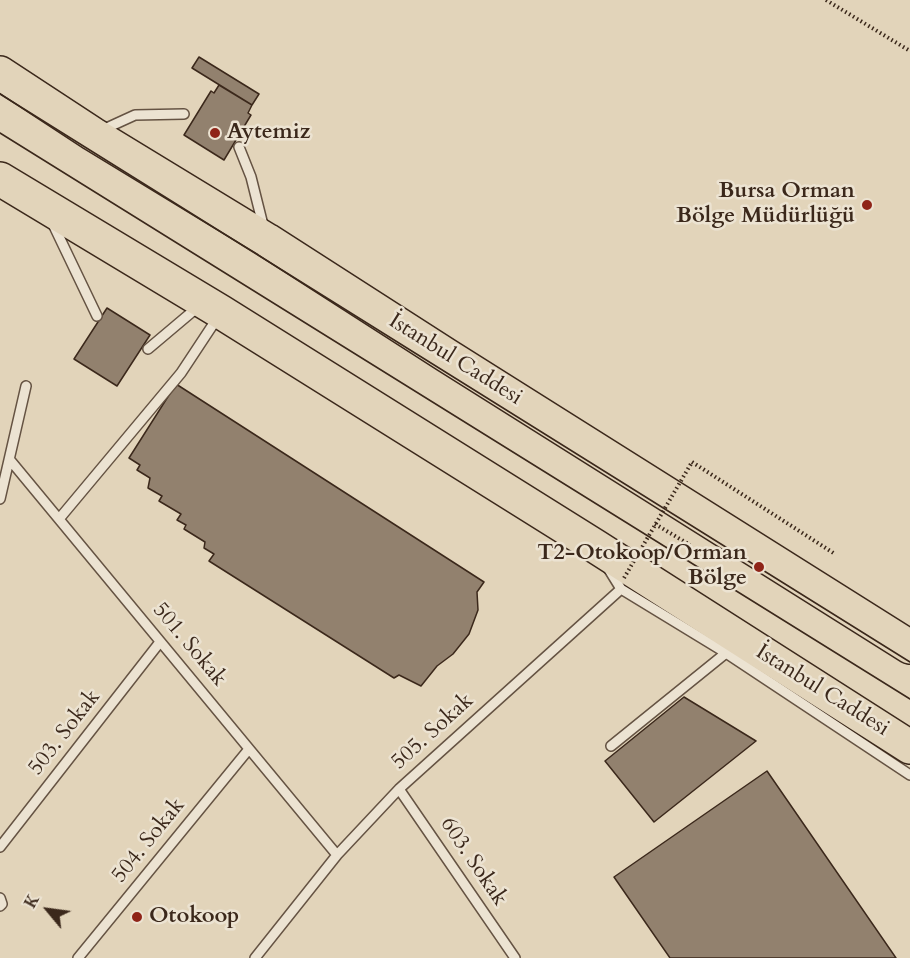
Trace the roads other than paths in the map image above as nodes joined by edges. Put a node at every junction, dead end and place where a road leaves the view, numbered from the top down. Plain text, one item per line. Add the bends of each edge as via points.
1 (0, 73) edge
2 (184, 114) dead end
3 (93, 134) junction
4 (239, 147) dead end
5 (16, 190) edge
6 (267, 240) junction
7 (212, 307) junction
8 (97, 316) dead end
9 (148, 349) dead end
10 (26, 386) dead end
11 (10, 460) junction
12 (0, 499) edge
13 (59, 519) junction
14 (595, 546) junction
15 (621, 589) junction
16 (160, 642) junction
17 (910, 646) edge
18 (726, 653) junction
19 (611, 746) dead end
20 (910, 747) edge
21 (249, 749) junction
22 (910, 775) edge
23 (399, 789) junction
24 (0, 847) edge
25 (337, 855) junction
26 (0, 898) edge
27 (0, 906) edge
28 (78, 958) edge
29 (255, 958) edge
30 (515, 958) edge

1 - 3 highway, İstanbul Caddesi
2 - 3 lane via 135,115
3 - 6 highway, İstanbul Caddesi
4 - 6 lane via 252,177
5 - 7 highway, İstanbul Caddesi
5 - 8 lane
6 - 17 highway, İstanbul Caddesi
7 - 9 lane
7 - 13 lane via 181,373
7 - 14 highway, İstanbul Caddesi
10 - 11 lane
11 - 12 lane
11 - 13 lane, 501. Sokak
13 - 16 lane, 501. Sokak
14 - 15 lane
14 - 20 highway, İstanbul Caddesi
15 - 18 lane
15 - 23 lane, 505. Sokak
16 - 21 lane, 501. Sokak
16 - 24 lane, 503. Sokak
18 - 19 lane
18 - 22 lane
21 - 25 lane, 501. Sokak
21 - 28 lane, 504. Sokak
23 - 25 lane, 505. Sokak
23 - 30 lane, 603. Sokak
25 - 29 lane, 505. Sokak
26 - 27 lane

